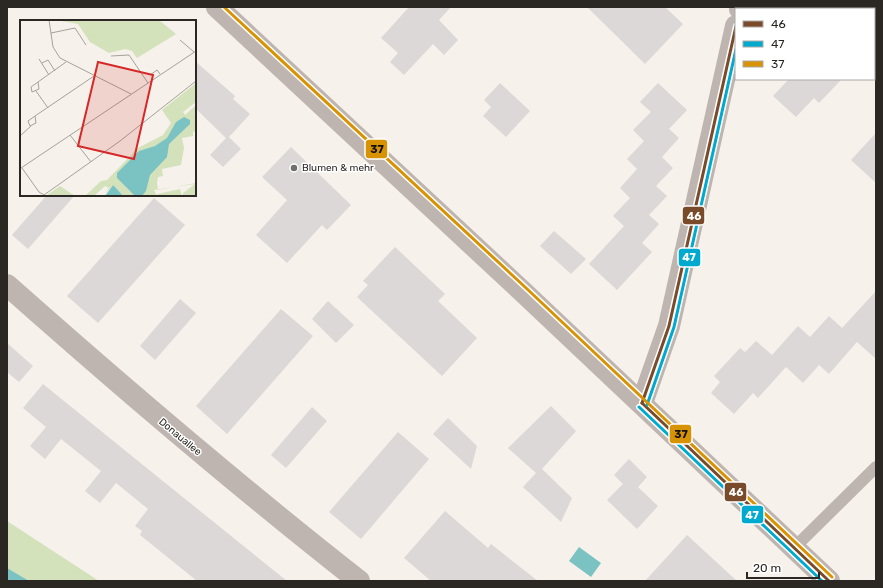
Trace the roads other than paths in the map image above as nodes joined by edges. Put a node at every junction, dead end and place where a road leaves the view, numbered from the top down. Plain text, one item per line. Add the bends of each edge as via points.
1 (217, 7) edge
2 (735, 30) edge
3 (7, 286) edge
4 (642, 403) junction
5 (876, 467) edge
6 (794, 548) junction
7 (359, 581) edge
8 (829, 581) edge

1 - 4 street
2 - 4 street via 669,326
3 - 7 street, Donauallee via 150,411
4 - 6 street
5 - 6 lane
6 - 8 street

